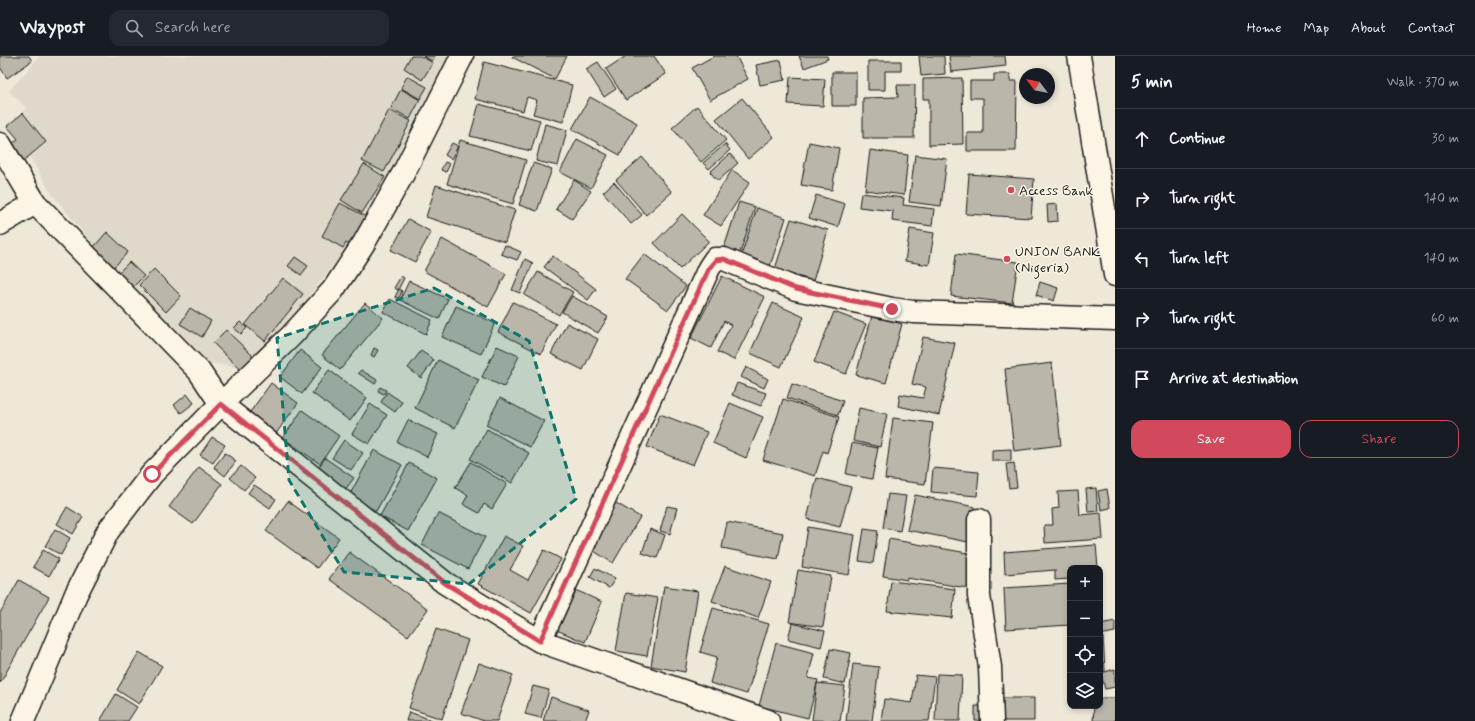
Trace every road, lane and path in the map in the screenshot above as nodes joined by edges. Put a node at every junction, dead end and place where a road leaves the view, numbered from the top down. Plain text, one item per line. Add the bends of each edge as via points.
1 (462, 56) edge
2 (1079, 56) edge
3 (0, 144) edge
4 (35, 203) junction
5 (0, 224) edge
6 (1115, 275) edge
7 (1115, 318) edge
8 (221, 404) junction
9 (979, 520) dead end
10 (540, 641) junction
11 (23, 721) edge
12 (768, 721) edge
13 (992, 721) edge

1 - 8 main road via 404,172 364,243 333,290 291,336
2 - 6 main road
3 - 4 main road
4 - 5 main road
4 - 8 main road via 199,371
7 - 10 main road via 913,312 892,309 796,289 724,259 716,260 709,268
8 - 10 main road via 445,583
8 - 11 main road via 152,474 108,532 76,594
9 - 13 main road via 979,596 990,667
10 - 12 main road

